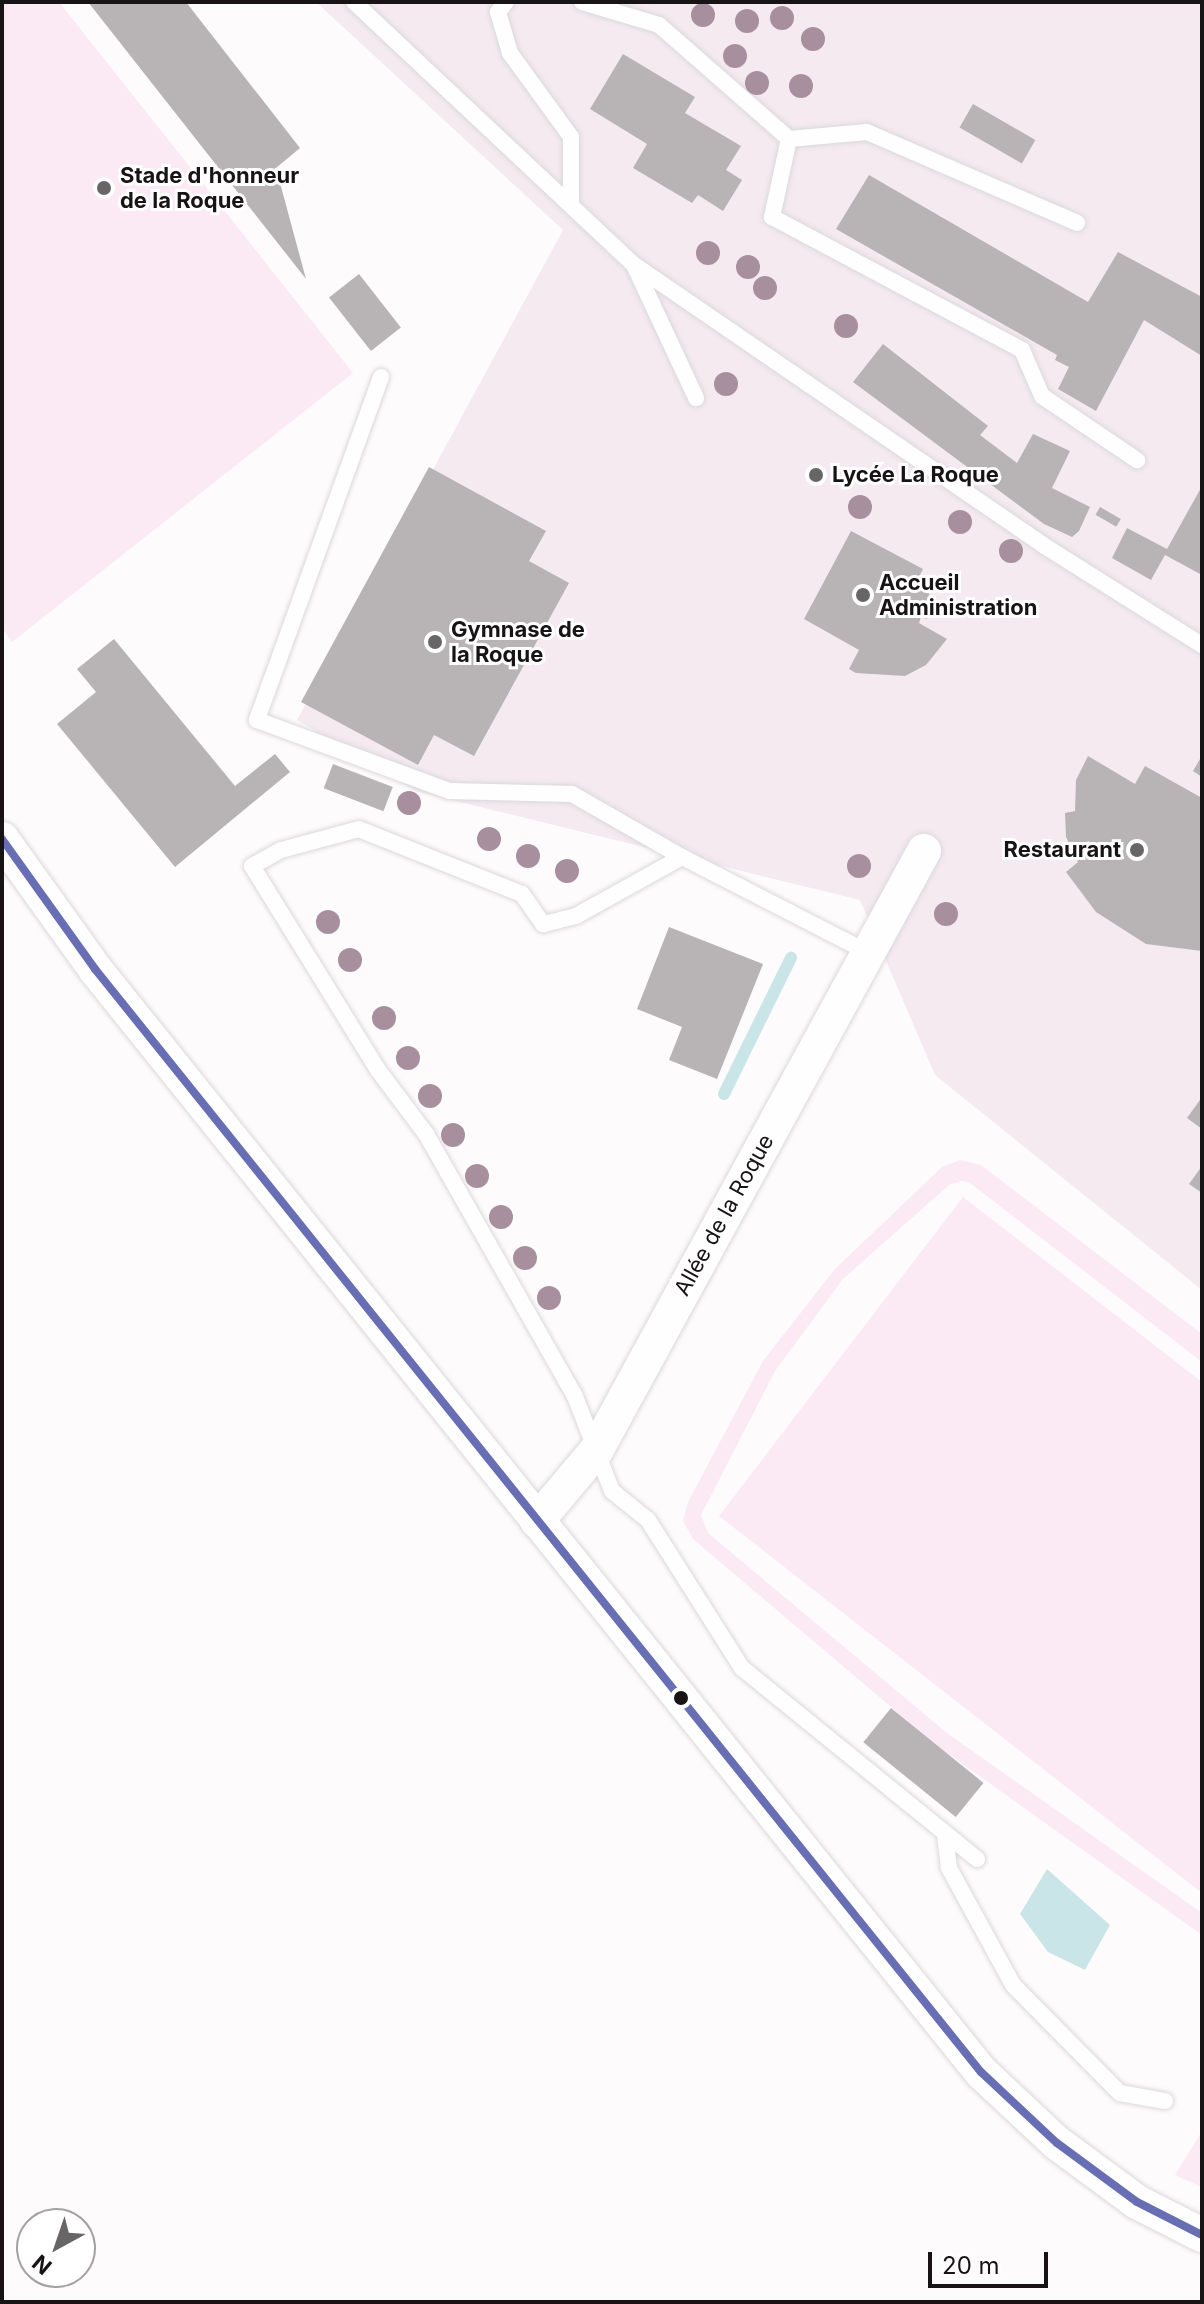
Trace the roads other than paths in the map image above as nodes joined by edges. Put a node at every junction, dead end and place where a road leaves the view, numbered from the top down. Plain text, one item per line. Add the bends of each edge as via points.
1 (354, 2) edge
2 (506, 2) edge
3 (582, 2) edge
4 (789, 139) junction
5 (571, 205) junction
6 (1077, 223) dead end
7 (633, 264) junction
8 (381, 377) dead end
9 (696, 398) dead end
10 (1137, 460) dead end
11 (1202, 645) edge
12 (2, 839) edge
13 (924, 851) dead end
14 (682, 857) junction
15 (869, 953) junction
16 (596, 1451) junction
17 (537, 1521) junction
18 (945, 1835) junction
19 (977, 1859) dead end
20 (1165, 2101) dead end
21 (1202, 2235) edge

1 - 5 lane
2 - 5 lane via 498,12 510,53 571,137
3 - 4 lane via 659,25
4 - 6 lane via 867,132
4 - 10 lane via 772,217 1022,350 1042,396
5 - 7 lane
7 - 9 lane
7 - 11 lane via 1043,545
8 - 14 lane via 257,720 449,791 572,794
12 - 17 street via 95,969
13 - 15 street, Allée de la Roque
14 - 15 lane
14 - 16 lane via 576,916 543,924 522,894 359,829 281,850 252,866 378,1070 426,1134 574,1394
15 - 16 street, Allée de la Roque
16 - 17 street, Allée de la Roque
16 - 18 lane via 612,1491 648,1520 742,1668
17 - 21 street via 981,2072 1057,2143 1114,2185
18 - 19 lane
18 - 20 lane via 949,1868 1013,1985 1120,2093

